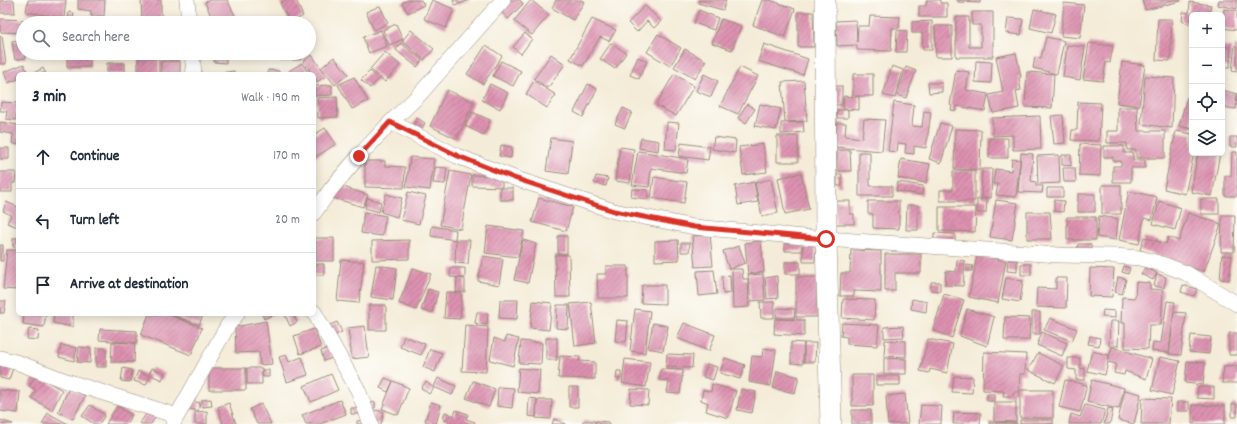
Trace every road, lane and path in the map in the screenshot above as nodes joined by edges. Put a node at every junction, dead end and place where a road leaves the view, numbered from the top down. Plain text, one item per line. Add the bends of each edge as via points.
1 (187, 0) edge
2 (503, 0) edge
3 (825, 0) edge
4 (188, 16) edge
5 (193, 60) edge
6 (194, 72) edge
7 (390, 122) junction
8 (316, 210) edge
9 (826, 239) junction
10 (1237, 304) edge
11 (235, 316) edge
12 (316, 316) edge
13 (0, 358) edge
14 (175, 420) edge
15 (371, 424) edge
16 (831, 424) edge

1 - 4 street
2 - 7 street via 418,95
3 - 9 street
5 - 6 street
7 - 8 street via 331,189
7 - 9 street via 458,156 514,178 614,211 694,227
9 - 10 street via 1051,255 1140,258 1186,273
9 - 16 street
11 - 14 street
12 - 15 street via 358,390
13 - 14 street

